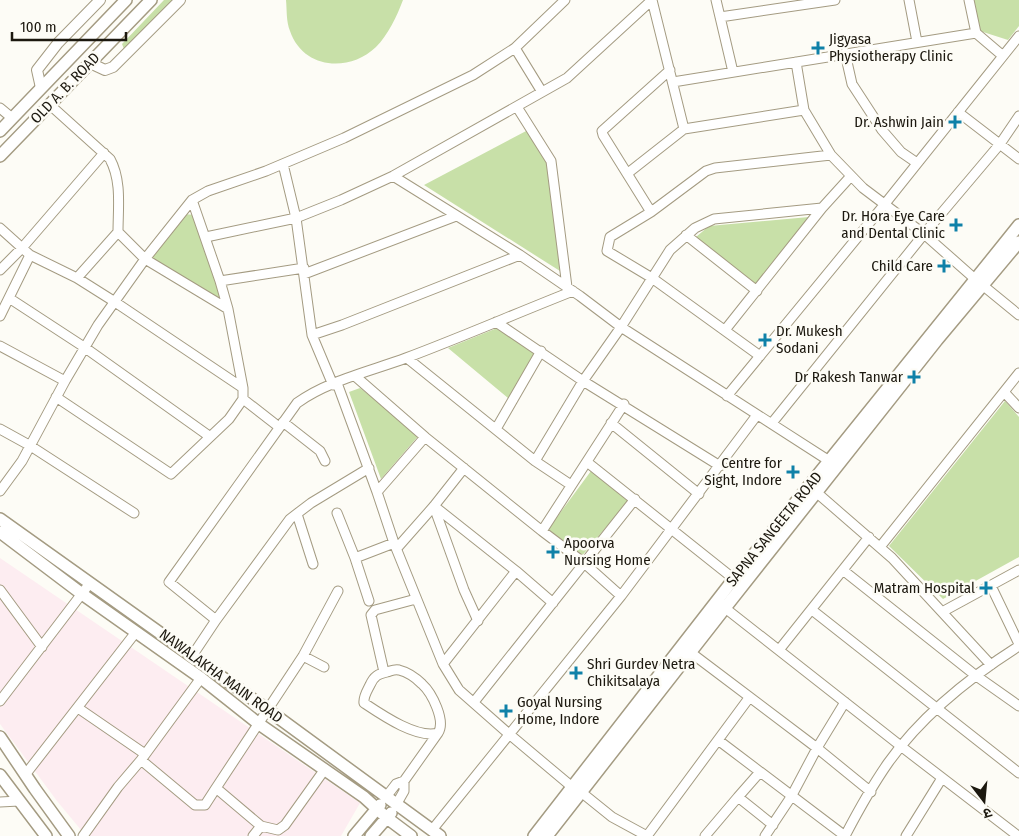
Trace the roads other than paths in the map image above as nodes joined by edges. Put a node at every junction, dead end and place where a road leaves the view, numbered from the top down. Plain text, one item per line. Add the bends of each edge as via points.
1 (100, 0) edge
2 (126, 0) edge
3 (151, 0) edge
4 (180, 0) edge
5 (565, 0) edge
6 (652, 0) edge
7 (716, 0) edge
8 (772, 0) edge
9 (831, 0) edge
10 (909, 0) edge
11 (969, 0) edge
12 (774, 10) junction
13 (720, 17) junction
14 (976, 33) junction
15 (1019, 36) edge
16 (917, 42) junction
17 (515, 48) junction
18 (845, 53) junction
19 (1003, 56) junction
20 (796, 62) junction
21 (90, 63) junction
22 (670, 70) junction
23 (733, 72) junction
24 (672, 82) junction
25 (41, 88) junction
26 (542, 92) junction
27 (49, 104) junction
28 (517, 107) junction
29 (0, 108) edge
30 (804, 110) junction
31 (958, 112) junction
32 (1019, 116) edge
33 (12, 118) junction
34 (684, 129) junction
35 (0, 131) edge
36 (1000, 144) junction
37 (104, 153) junction
38 (831, 155) junction
39 (0, 156) edge
40 (1019, 159) edge
41 (917, 163) junction
42 (283, 164) junction
43 (628, 173) junction
44 (393, 176) junction
45 (851, 176) junction
46 (192, 200) junction
47 (884, 205) junction
48 (822, 208) junction
49 (651, 212) junction
50 (456, 216) junction
51 (296, 218) junction
52 (1019, 224) edge
53 (0, 228) edge
54 (118, 232) junction
55 (924, 234) junction
56 (686, 235) junction
57 (206, 237) junction
58 (1019, 242) edge
59 (22, 248) junction
60 (30, 255) junction
61 (520, 255) junction
62 (145, 259) junction
63 (0, 270) edge
64 (304, 271) junction
65 (76, 278) junction
66 (652, 278) junction
67 (220, 281) junction
68 (979, 282) junction
69 (570, 289) junction
70 (757, 291) junction
71 (9, 298) junction
72 (115, 302) junction
73 (228, 309) junction
74 (1019, 315) edge
75 (0, 316) edge
76 (496, 322) junction
77 (621, 327) junction
78 (725, 330) junction
79 (312, 335) junction
80 (0, 346) edge
81 (84, 347) junction
82 (541, 352) junction
83 (760, 356) junction
84 (407, 358) junction
85 (1019, 373) edge
86 (355, 376) junction
87 (65, 381) junction
88 (583, 381) junction
89 (335, 384) junction
90 (243, 388) junction
91 (1004, 392) junction
92 (56, 396) junction
93 (727, 396) junction
94 (243, 399) junction
95 (624, 404) junction
96 (1019, 408) edge
97 (757, 415) junction
98 (611, 423) junction
99 (772, 423) junction
100 (281, 424) junction
101 (0, 429) edge
102 (496, 429) junction
103 (209, 436) junction
104 (425, 437) junction
105 (29, 445) junction
106 (325, 461) dead end
107 (535, 461) junction
108 (587, 462) junction
109 (833, 464) junction
110 (720, 466) junction
111 (369, 468) junction
112 (464, 468) junction
113 (571, 485) junction
114 (0, 491) edge
115 (377, 492) junction
116 (816, 492) junction
117 (699, 494) junction
118 (634, 499) junction
119 (434, 506) junction
120 (134, 513) dead end
121 (336, 513) dead end
122 (297, 514) junction
123 (0, 519) edge
124 (672, 528) junction
125 (542, 531) junction
126 (0, 532) edge
127 (869, 537) junction
128 (395, 545) junction
129 (880, 547) junction
130 (355, 558) junction
131 (583, 562) junction
132 (313, 564) dead end
133 (1019, 570) edge
134 (516, 571) junction
135 (844, 571) junction
136 (734, 579) junction
137 (90, 583) junction
138 (991, 586) junction
139 (0, 590) edge
140 (338, 592) dead end
141 (82, 594) junction
142 (621, 596) junction
143 (416, 599) junction
144 (369, 601) dead end
145 (553, 603) junction
146 (725, 608) junction
147 (812, 610) junction
148 (942, 612) junction
149 (216, 620) junction
150 (478, 621) junction
151 (136, 632) junction
152 (1019, 645) edge
153 (42, 647) junction
154 (779, 650) junction
155 (690, 652) junction
156 (192, 656) junction
157 (303, 656) junction
158 (443, 664) junction
159 (991, 665) junction
160 (324, 667) dead end
161 (384, 672) junction
162 (975, 675) junction
163 (201, 678) junction
164 (749, 698) junction
165 (0, 701) edge
166 (474, 702) junction
167 (845, 702) junction
168 (1019, 706) edge
169 (78, 708) junction
170 (937, 708) junction
171 (268, 710) junction
172 (259, 724) junction
173 (438, 733) junction
174 (509, 734) junction
175 (0, 737) edge
176 (718, 740) junction
177 (902, 747) junction
178 (817, 748) junction
179 (143, 757) junction
180 (325, 769) junction
181 (760, 772) junction
182 (1019, 772) edge
183 (0, 775) edge
184 (25, 775) junction
185 (942, 778) junction
186 (404, 781) junction
187 (216, 788) junction
188 (576, 789) junction
189 (871, 792) junction
190 (386, 796) junction
191 (738, 797) junction
192 (791, 797) junction
193 (19, 801) junction
194 (0, 802) edge
195 (396, 805) junction
196 (377, 809) junction
197 (387, 818) junction
198 (773, 825) junction
199 (261, 826) junction
200 (436, 833) edge
201 (46, 836) edge
202 (69, 836) edge
203 (82, 836) edge
204 (253, 836) edge
205 (354, 836) edge
206 (371, 836) edge
207 (412, 836) edge
208 (534, 836) edge
209 (547, 836) edge
210 (647, 836) edge
211 (705, 836) edge
212 (765, 836) edge
213 (845, 836) edge
214 (906, 836) edge
215 (1018, 836) edge

1 - 25 street via 36,70
2 - 25 main road, OLD A. B. ROAD
3 - 21 main road, OLD A. B. ROAD
4 - 21 street via 113,67 105,70
5 - 17 street
6 - 22 street
6 - 26 street via 567,78
7 - 13 street
8 - 12 street
9 - 12 street
10 - 16 street
11 - 14 street
12 - 13 street
13 - 23 street
14 - 16 street
14 - 19 street
15 - 19 street
16 - 18 street
17 - 26 street
17 - 42 street via 473,75
18 - 20 street
18 - 41 street via 852,84 867,108 901,152
19 - 31 street
20 - 23 street
20 - 30 street
21 - 27 main road, OLD A. B. ROAD
22 - 24 street
22 - 43 street via 602,131
23 - 24 street
24 - 34 street
25 - 33 main road, OLD A. B. ROAD
26 - 28 street
27 - 37 street
27 - 39 main road, OLD A. B. ROAD
28 - 44 street
28 - 69 street via 551,161
29 - 33 street
30 - 34 street
30 - 38 street
31 - 36 street
31 - 41 street
32 - 36 street
33 - 35 main road, OLD A. B. ROAD
34 - 43 street
36 - 40 street
36 - 55 street
37 - 54 street via 118,178
37 - 59 street
38 - 45 street
38 - 49 street via 715,168 706,171
41 - 47 street
42 - 46 street
42 - 51 street
43 - 49 street
44 - 50 street
44 - 51 street
45 - 47 street
45 - 48 street
46 - 57 street
46 - 62 street
47 - 55 street
47 - 83 street
48 - 56 street via 714,219
48 - 70 street
49 - 66 street via 610,237 607,251
50 - 61 street
50 - 64 street
51 - 57 street
51 - 64 street
52 - 68 main road, SAPNA SANGEETA ROAD
53 - 59 street
54 - 62 street
54 - 65 street
55 - 68 street
55 - 99 street
56 - 66 street via 670,250
56 - 70 street
57 - 67 street
58 - 68 main road, SAPNA SANGEETA ROAD
59 - 60 street
59 - 63 street
60 - 65 street
60 - 71 street
61 - 69 street
61 - 79 street
62 - 72 street
62 - 73 street
64 - 67 street
64 - 79 street
65 - 72 street
66 - 77 street
66 - 78 street
67 - 73 street
68 - 74 street
68 - 109 main road, SAPNA SANGEETA ROAD via 936,340
69 - 76 street
69 - 77 street
70 - 78 street
71 - 75 street
71 - 81 street
72 - 81 street
72 - 90 street
73 - 90 street
76 - 82 street
76 - 84 street
77 - 88 street
77 - 93 street
78 - 83 street
79 - 89 street
80 - 87 street
81 - 87 street
81 - 103 street
82 - 88 street
82 - 102 street
83 - 93 street
84 - 86 street
84 - 102 street
85 - 91 street
86 - 89 street
86 - 104 street
87 - 92 street
88 - 95 street
88 - 107 street
89 - 100 street via 297,403
89 - 111 street
90 - 94 street
91 - 96 street
91 - 129 street
92 - 103 street via 171,474
92 - 105 street
93 - 97 street
94 - 100 street
94 - 103 street via 229,420
95 - 98 street
95 - 110 street
97 - 99 street
97 - 110 street
98 - 108 street
98 - 117 street
99 - 109 street
100 - 106 street via 320,450
100 - 149 street via 168,582
101 - 105 street
102 - 107 street
104 - 112 street
104 - 115 street
105 - 114 street via 22,461
105 - 120 street
107 - 113 street
108 - 113 street
108 - 118 street
109 - 116 main road, SAPNA SANGEETA ROAD
109 - 136 main road, SAPNA SANGEETA ROAD
110 - 117 street
111 - 115 street
111 - 122 street
112 - 119 street
112 - 125 street
113 - 125 street
115 - 128 street
116 - 127 street
116 - 146 main road, SAPNA SANGEETA ROAD
117 - 124 street
118 - 124 street
118 - 131 street
119 - 128 street
119 - 134 street
119 - 150 street
121 - 130 street
122 - 132 street
122 - 149 street via 290,519
123 - 137 main road, NAWALAKHA MAIN ROAD
124 - 136 street
124 - 142 street
125 - 131 street
126 - 141 main road, NAWALAKHA MAIN ROAD
127 - 129 street
127 - 135 street
128 - 130 street
128 - 143 street
129 - 148 street
130 - 144 street
131 - 142 street
131 - 145 street
133 - 138 street
134 - 145 street
134 - 150 street
135 - 147 street
135 - 162 street
136 - 188 main road, SAPNA SANGEETA ROAD
137 - 141 street
137 - 156 main road, NAWALAKHA MAIN ROAD
138 - 148 street
138 - 152 street
139 - 153 street
140 - 157 street
141 - 151 main road, NAWALAKHA MAIN ROAD
141 - 153 street
142 - 174 street
143 - 158 street
143 - 161 street via 372,612
145 - 166 street
146 - 154 street
146 - 155 main road, SAPNA SANGEETA ROAD
147 - 154 street
147 - 170 street
148 - 159 street
149 - 156 street
150 - 158 street
151 - 163 main road, NAWALAKHA MAIN ROAD
151 - 169 street
152 - 159 street
153 - 165 street
154 - 167 street
155 - 164 street
155 - 188 main road, SAPNA SANGEETA ROAD
156 - 171 main road, NAWALAKHA MAIN ROAD
157 - 160 street
157 - 171 street
158 - 166 street via 459,690
159 - 162 street
161 - 173 street via 399,670 424,684 442,720
161 - 173 street via 372,680 364,703 408,728 432,735
162 - 168 street
162 - 170 street
163 - 172 main road, NAWALAKHA MAIN ROAD
163 - 179 street
164 - 176 street
164 - 178 street
166 - 174 street
167 - 177 street
167 - 178 street
169 - 179 street
169 - 184 street
170 - 177 street
170 - 182 street
171 - 172 street
171 - 190 main road, NAWALAKHA MAIN ROAD
172 - 180 main road, NAWALAKHA MAIN ROAD
172 - 187 street
173 - 186 street
174 - 188 street
174 - 200 street
175 - 184 main road
176 - 181 street
176 - 210 street
177 - 185 street
177 - 189 street
178 - 189 street
178 - 192 street
179 - 187 street via 195,805 205,805
179 - 203 street
180 - 196 main road, NAWALAKHA MAIN ROAD
180 - 199 street via 282,828
181 - 191 street
181 - 192 street
183 - 193 main road
184 - 202 main road
185 - 214 street
185 - 215 street
186 - 190 street via 396,784
186 - 195 street via 404,792
187 - 199 street
188 - 208 main road, SAPNA SANGEETA ROAD
188 - 209 main road, SAPNA SANGEETA ROAD
188 - 210 street via 612,817
189 - 213 street
190 - 195 main road, NAWALAKHA MAIN ROAD
190 - 196 main road
191 - 198 street
191 - 211 street
192 - 198 street
192 - 213 street
193 - 194 street
193 - 201 main road
195 - 197 main road
195 - 200 main road, NAWALAKHA MAIN ROAD
196 - 197 main road, NAWALAKHA MAIN ROAD
196 - 205 main road
197 - 206 main road
197 - 207 main road, NAWALAKHA MAIN ROAD
198 - 212 street
199 - 204 street

